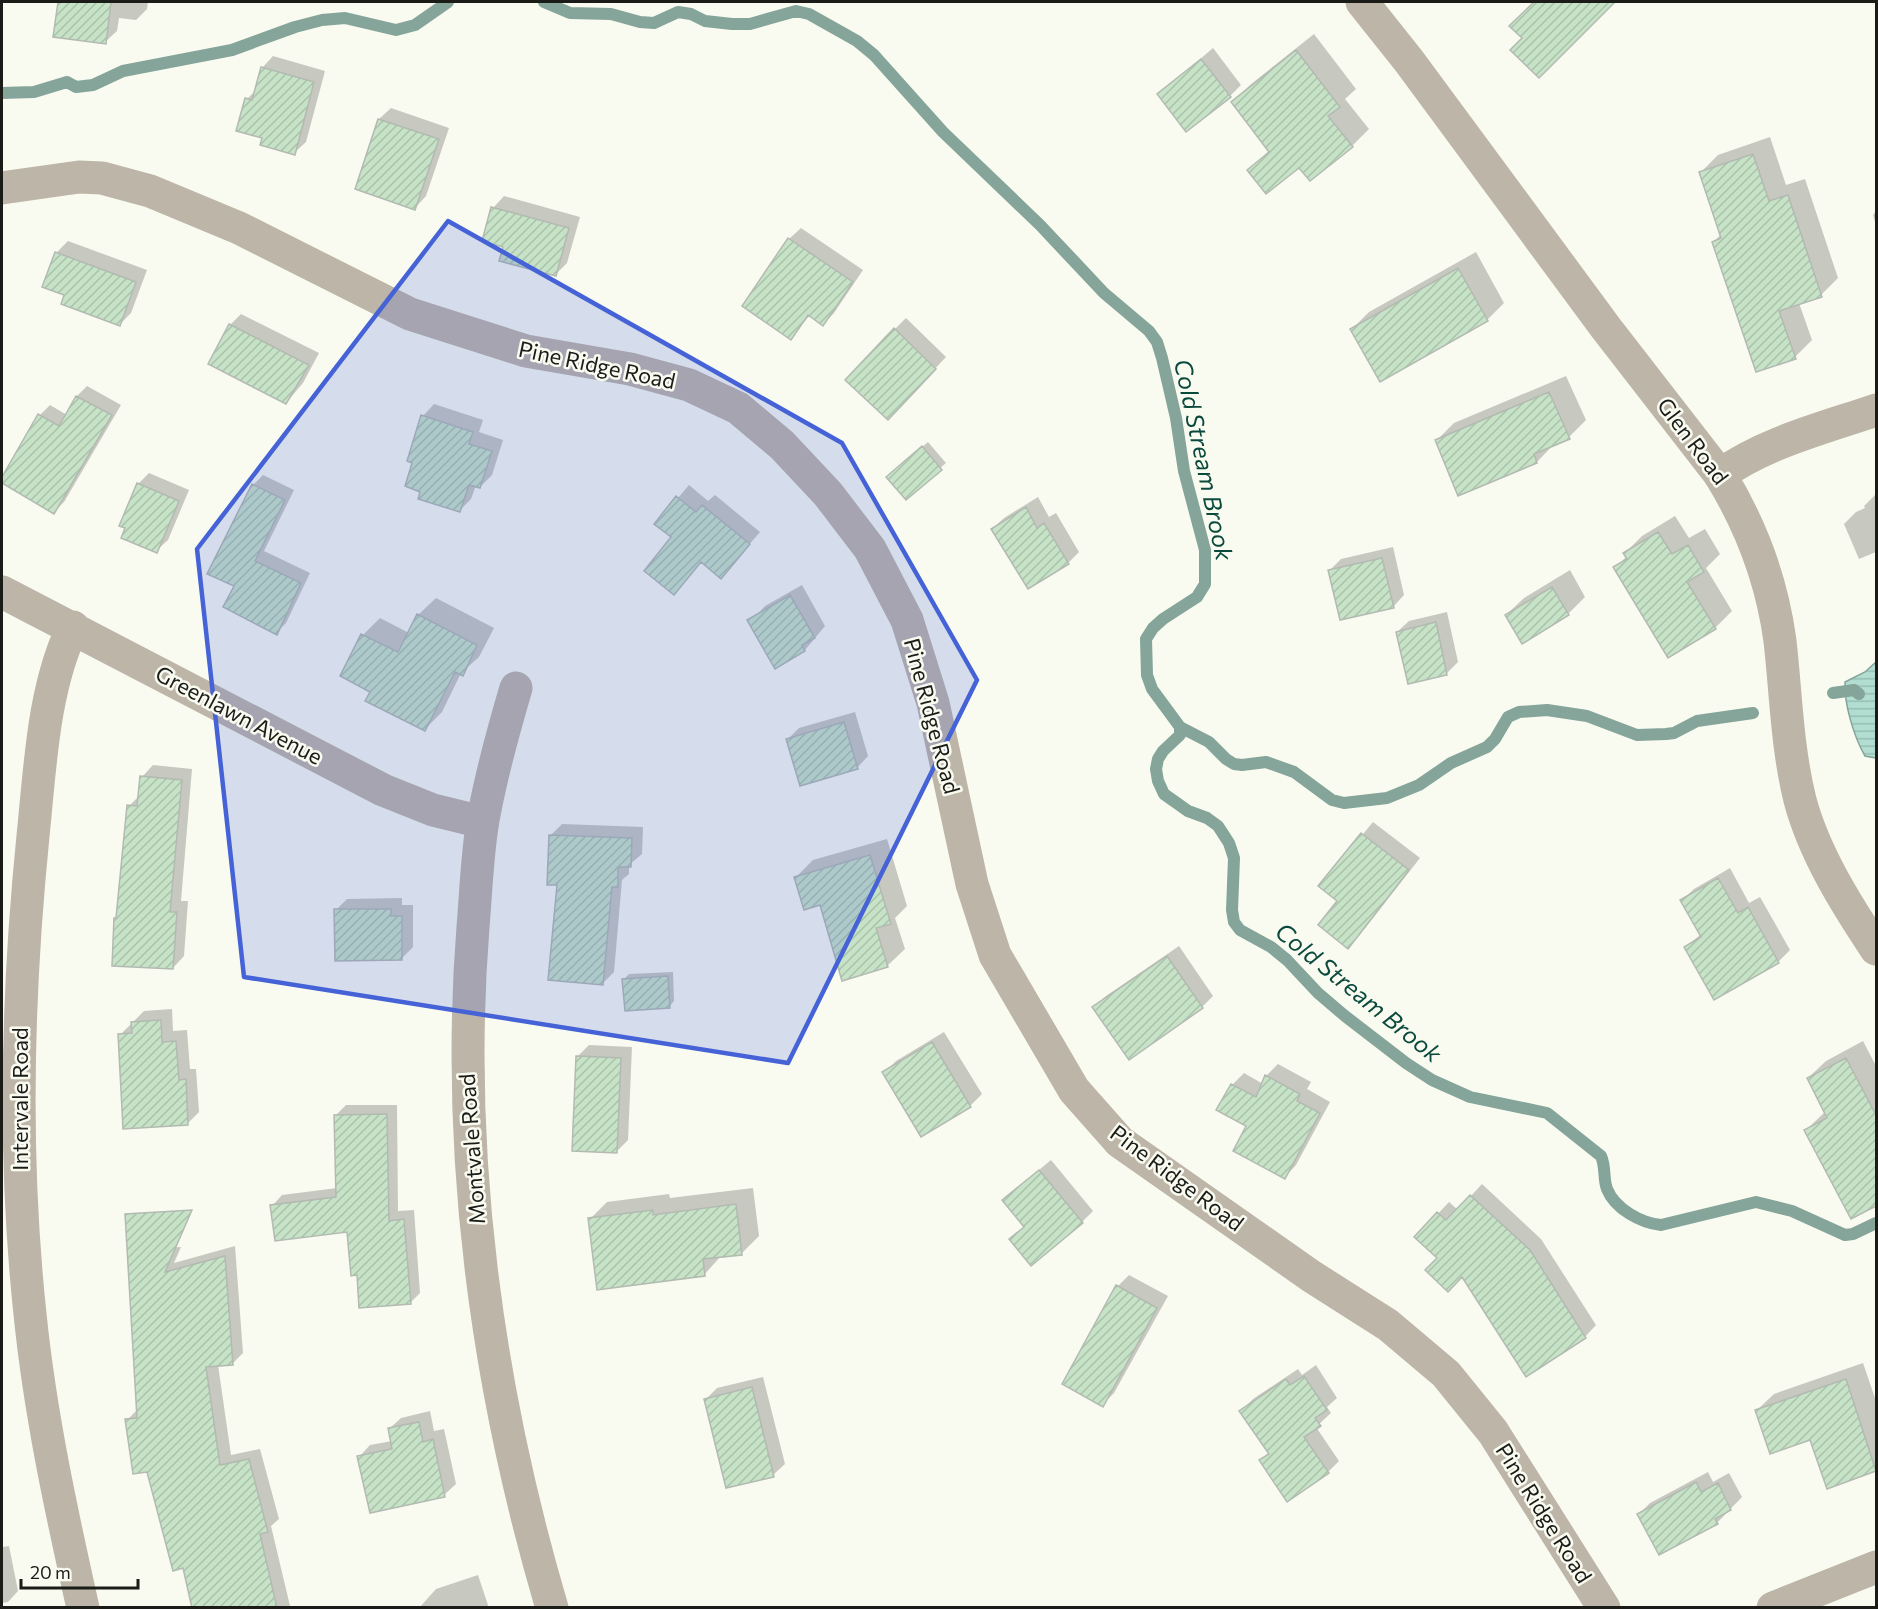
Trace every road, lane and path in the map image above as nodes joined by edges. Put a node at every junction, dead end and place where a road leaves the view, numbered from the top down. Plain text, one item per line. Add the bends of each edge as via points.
1 (1362, 2) edge
2 (2, 188) edge
3 (1876, 410) edge
4 (1720, 475) junction
5 (2, 592) edge
6 (73, 627) junction
7 (516, 688) dead end
8 (482, 822) junction
9 (1876, 949) edge
10 (1876, 1567) edge
11 (83, 1608) edge
12 (552, 1608) edge
13 (1604, 1608) edge
14 (1773, 1608) edge

1 - 4 street, Glen Road
2 - 13 street, Pine Ridge Road via 79,177 102,178 150,191 239,228 410,314 526,351 630,369 689,386 738,408 782,445 828,494 870,549 907,620 933,703 972,884 995,956 1074,1090 1120,1142 1388,1325 1446,1374 1493,1432
3 - 4 street via 1760,452
4 - 9 street, Glen Road via 1744,517 1764,565 1780,639 1795,774 1807,819 1821,856
5 - 6 street, Greenlawn Avenue
6 - 8 street, Greenlawn Avenue via 383,790 433,810
6 - 11 street, Intervale Road via 51,690 36,806 23,942 19,1100 30,1314 45,1422
7 - 8 street, Montvale Road
8 - 12 street, Montvale Road via 466,1049 470,1160 504,1407 526,1517
10 - 14 street

